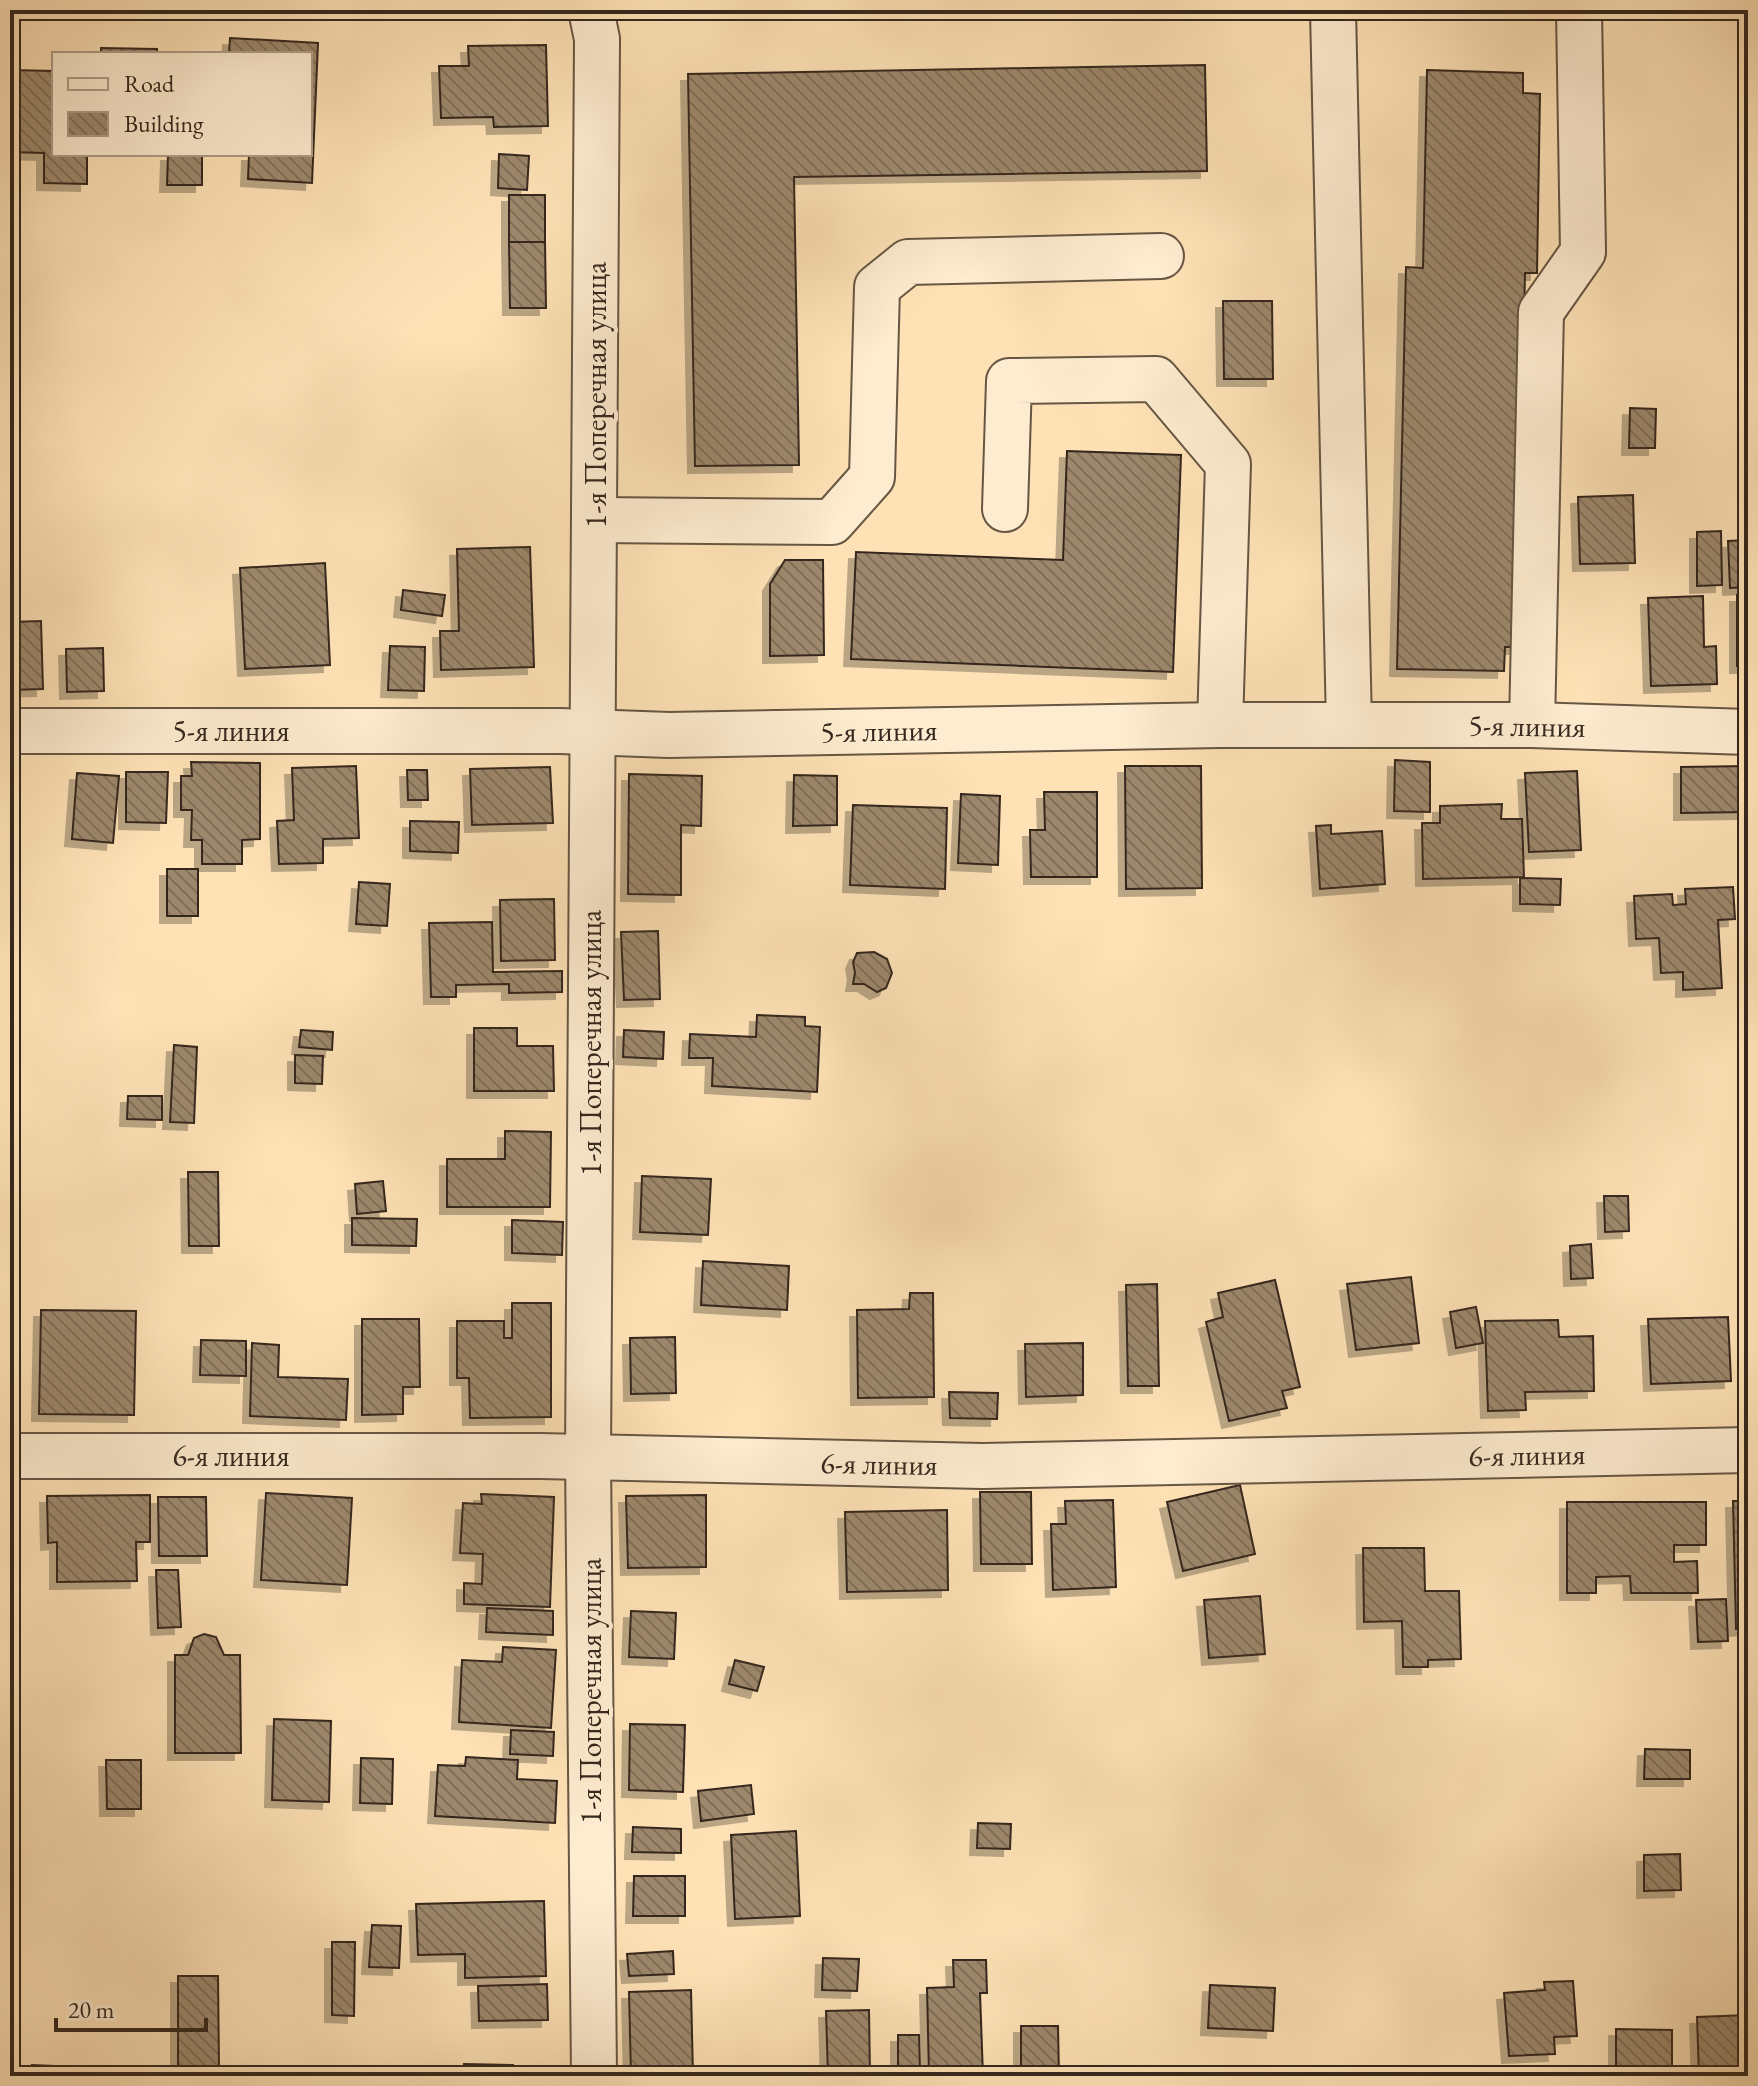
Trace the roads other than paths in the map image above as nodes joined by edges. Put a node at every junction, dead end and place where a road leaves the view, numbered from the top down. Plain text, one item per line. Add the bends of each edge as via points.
1 (591, 10) edge
2 (1333, 10) edge
3 (1579, 10) edge
4 (1161, 256) dead end
5 (1005, 509) dead end
6 (596, 520) junction
7 (1220, 725) junction
8 (1349, 725) junction
9 (1532, 725) junction
10 (10, 731) edge
11 (593, 732) junction
12 (1748, 732) edge
13 (1748, 1450) edge
14 (10, 1456) edge
15 (588, 1457) junction
16 (594, 2076) edge

1 - 6 street, 1-я Поперечная улица via 597,39
2 - 8 street
3 - 9 street via 1583,252 1541,312
4 - 6 street via 908,262 877,287 872,477 832,522
5 - 7 street via 1009,381 1156,379 1228,464
6 - 11 street, 1-я Поперечная улица
7 - 8 street, 5-я линия
7 - 11 street, 5-я линия
8 - 9 street, 5-я линия
9 - 12 street, 5-я линия
10 - 11 street, 5-я линия
11 - 15 street, 1-я Поперечная улица
13 - 15 street, 6-я линия via 983,1466
14 - 15 street, 6-я линия
15 - 16 street, 1-я Поперечная улица

